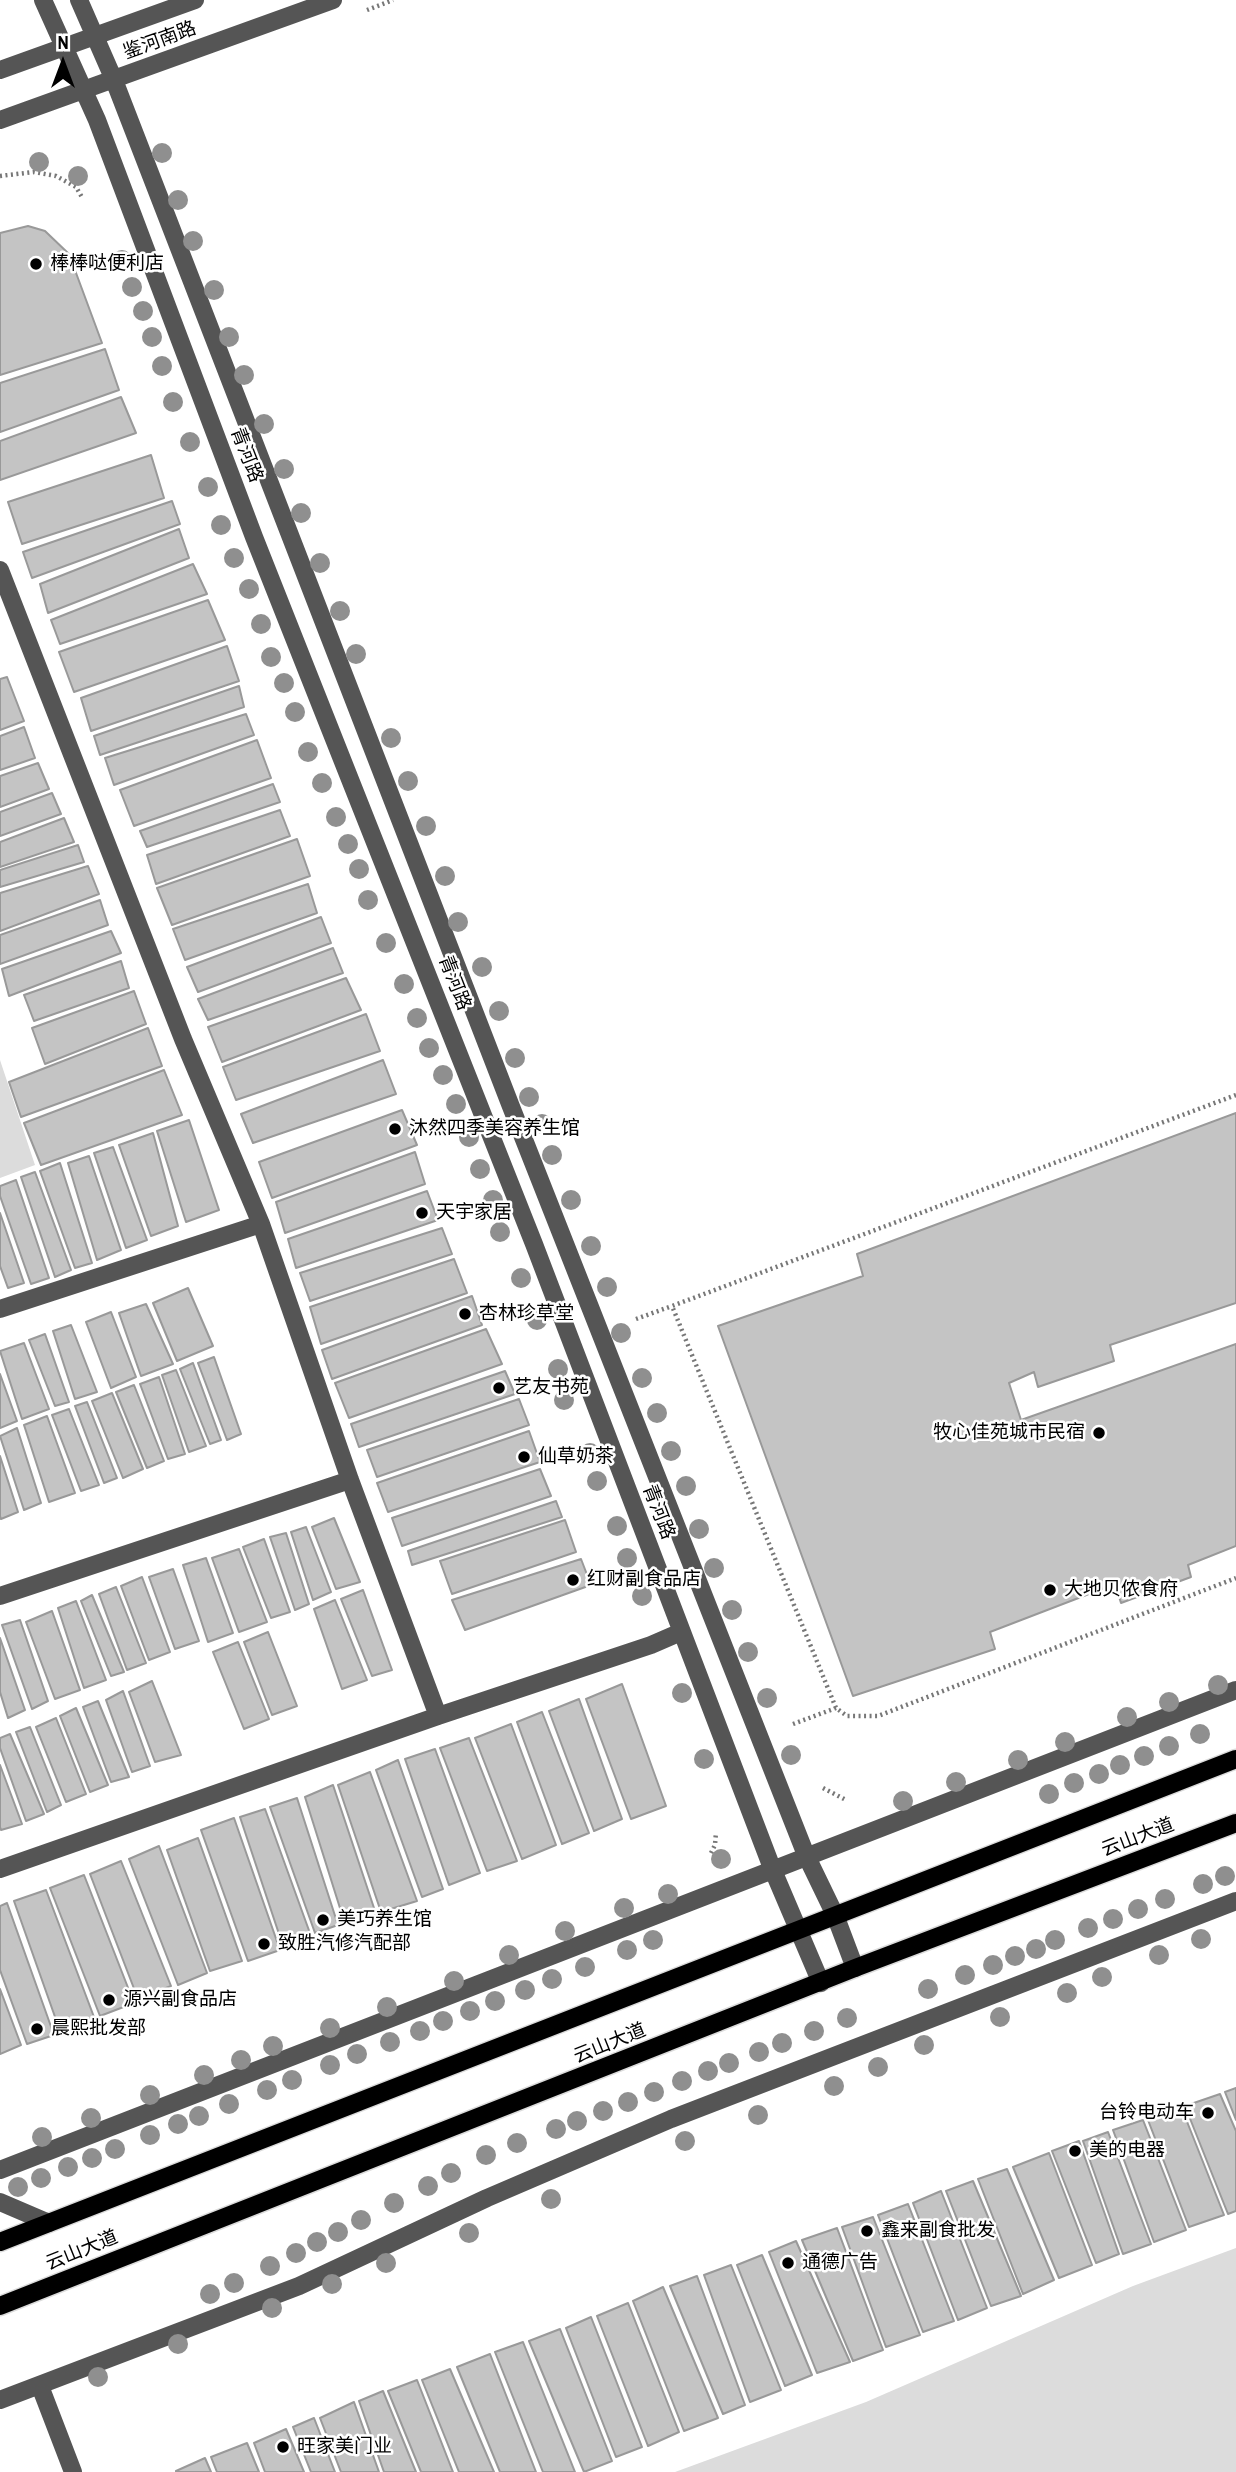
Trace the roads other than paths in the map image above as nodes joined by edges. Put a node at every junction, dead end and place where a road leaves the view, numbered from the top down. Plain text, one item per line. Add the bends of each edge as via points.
1 (43, 0) edge
2 (79, 0) edge
3 (195, 0) edge
4 (333, 0) edge
5 (94, 37) junction
6 (63, 49) junction
7 (0, 70) edge
8 (114, 80) junction
9 (82, 91) junction
10 (0, 120) edge
11 (0, 570) edge
12 (261, 1224) junction
13 (0, 1309) edge
14 (350, 1480) junction
15 (0, 1596) edge
16 (681, 1632) junction
17 (1236, 1689) edge
18 (438, 1716) junction
19 (1236, 1759) edge
20 (1236, 1823) edge
21 (806, 1855) junction
22 (772, 1868) junction
23 (0, 1869) edge
24 (1236, 1901) edge
25 (835, 1915) junction
26 (798, 1928) junction
27 (855, 1968) junction
28 (821, 1983) junction
29 (0, 2170) edge
30 (0, 2202) edge
31 (49, 2223) junction
32 (0, 2242) edge
33 (0, 2306) edge
34 (40, 2386) junction
35 (0, 2400) edge
36 (73, 2472) edge

1 - 6 street, 青河路
2 - 5 street, 青河路
3 - 5 street, 鉴河南路
4 - 8 street, 鉴河南路
5 - 6 street, 鉴河南路
5 - 8 street, 青河路
6 - 7 street, 鉴河南路
6 - 9 street, 青河路
8 - 9 street, 鉴河南路
8 - 21 street, 青河路
9 - 10 street, 鉴河南路
9 - 16 street, 青河路 via 529,1231
11 - 12 street via 183,1039
12 - 13 street
12 - 14 street
14 - 15 street
14 - 18 street
16 - 18 street
16 - 22 street, 青河路
17 - 21 street
18 - 23 street
19 - 25 main road, 云山大道
20 - 27 main road, 云山大道
21 - 22 street
21 - 25 street, 青河路
22 - 26 street, 青河路
22 - 29 street
24 - 34 street via 671,2119 487,2197 299,2286
25 - 26 main road, 云山大道
25 - 27 street, 青河路
26 - 28 street, 青河路
26 - 31 main road, 云山大道
27 - 28 main road, 云山大道
28 - 33 main road, 云山大道
30 - 31 street
31 - 32 main road, 云山大道
34 - 35 street
34 - 36 street

